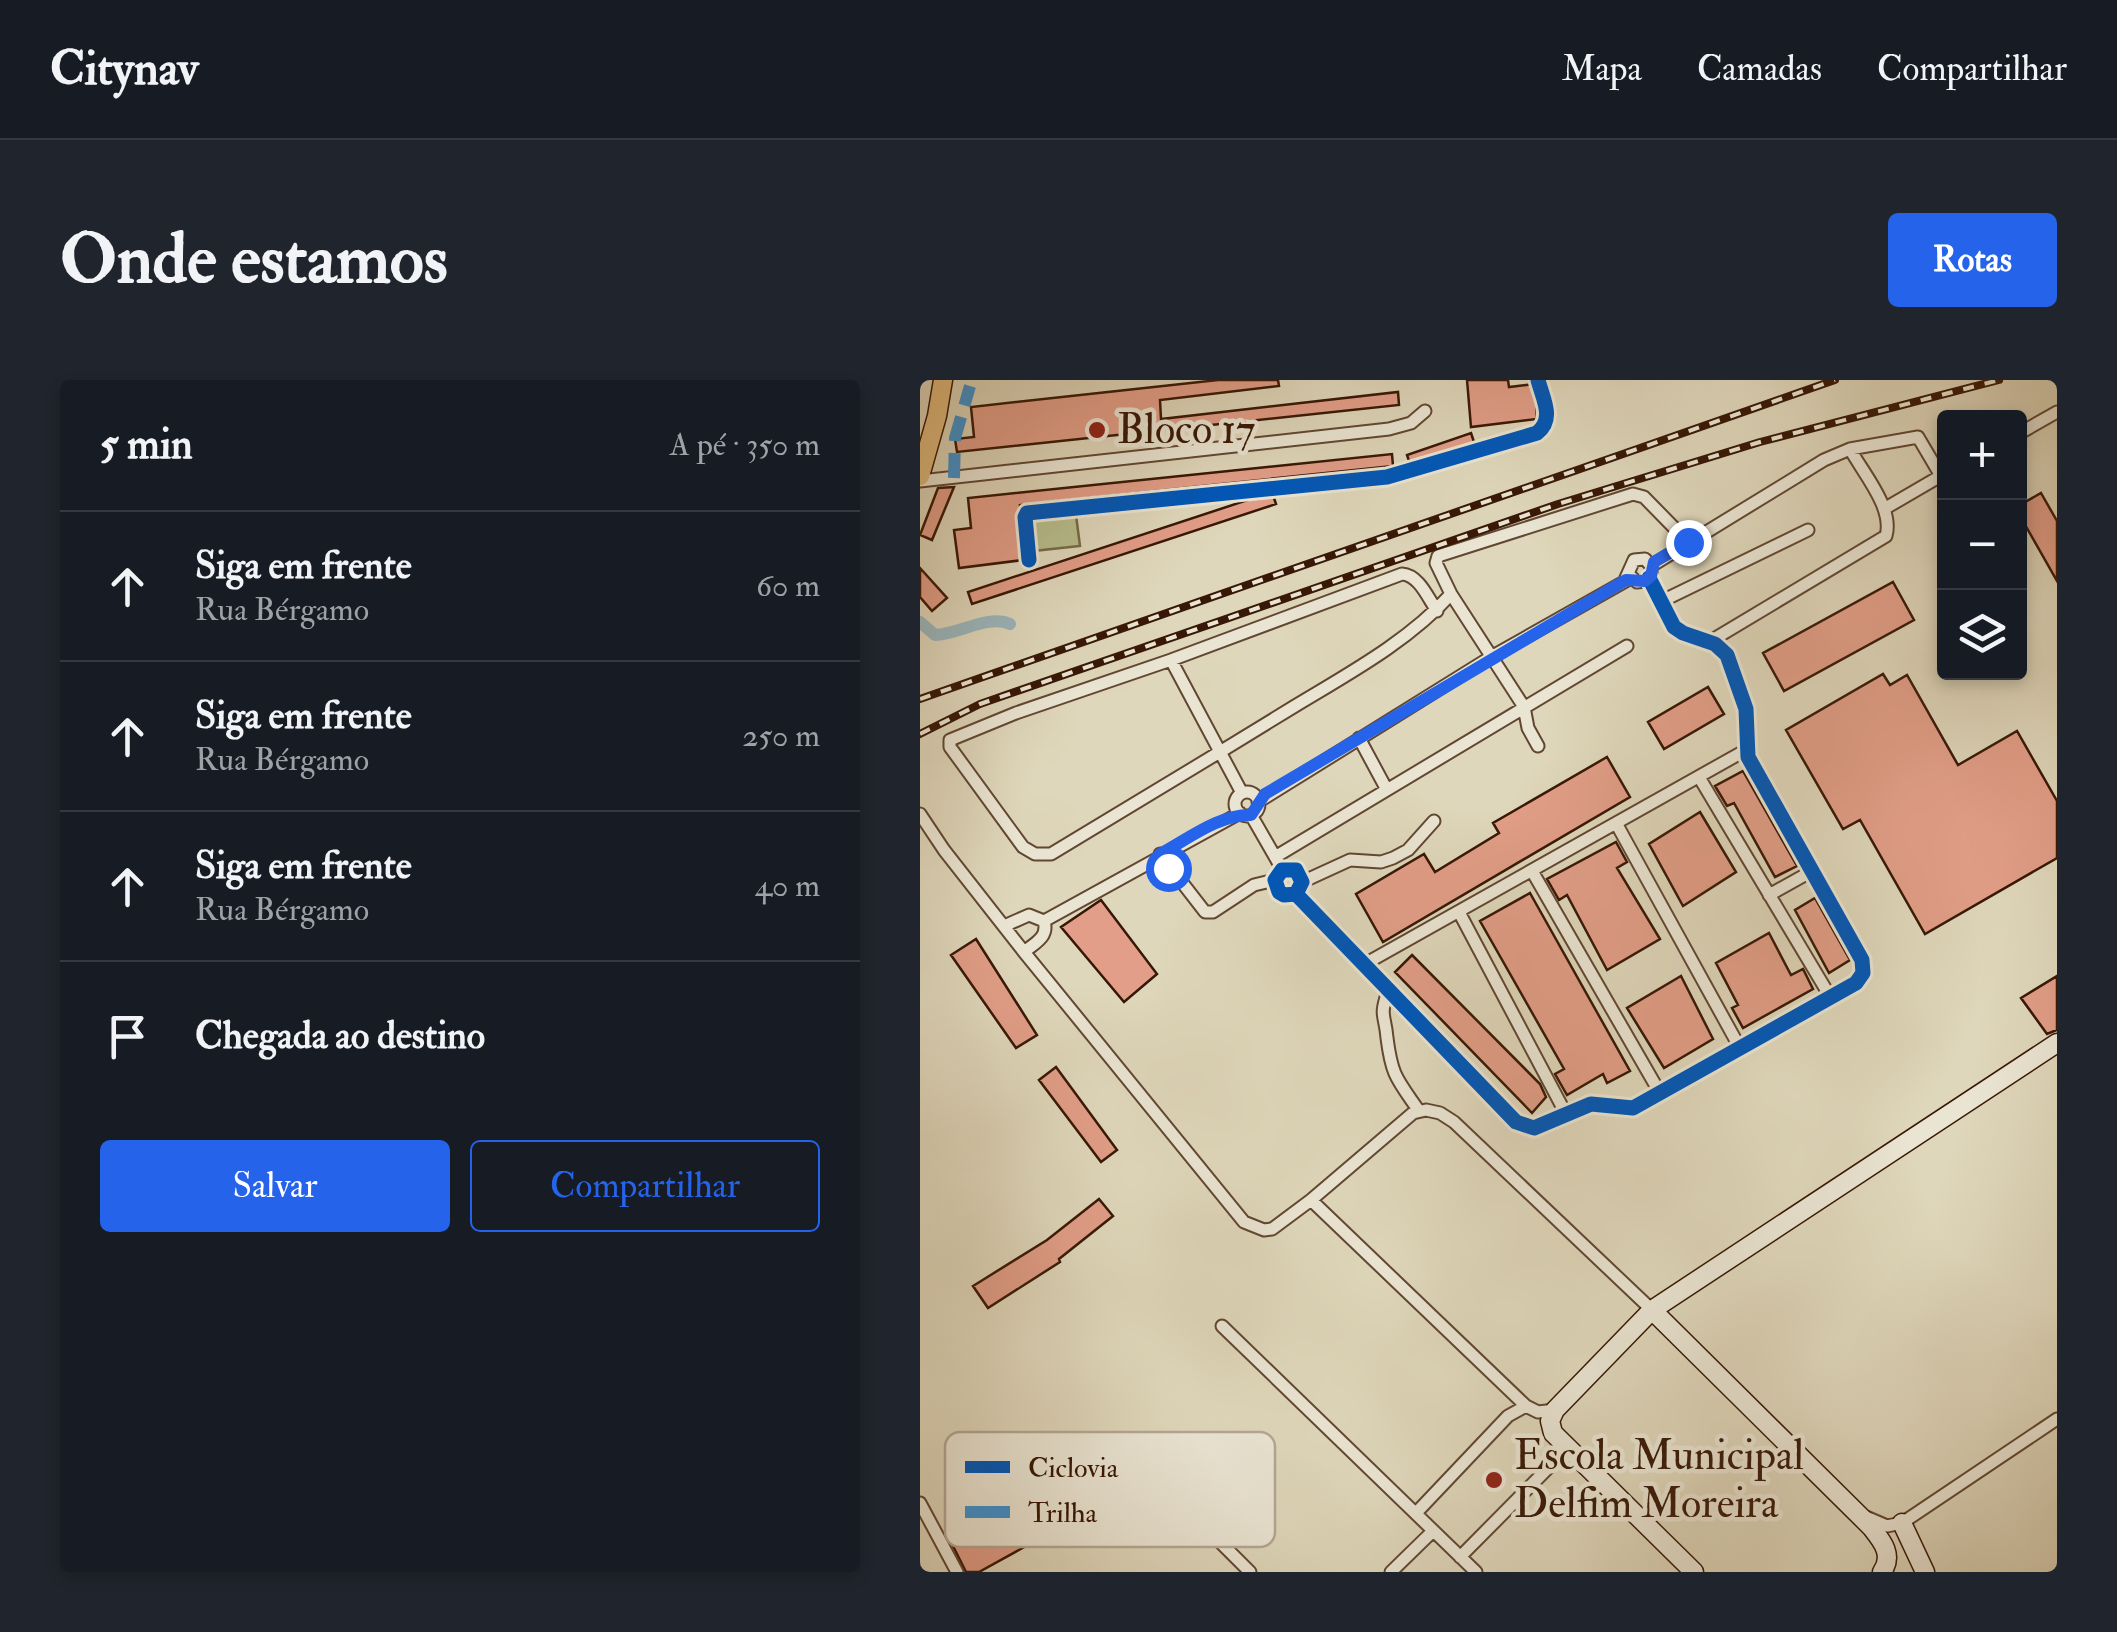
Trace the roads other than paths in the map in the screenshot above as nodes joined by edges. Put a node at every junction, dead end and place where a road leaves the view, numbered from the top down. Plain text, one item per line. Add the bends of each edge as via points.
1 (943, 380) edge
2 (1425, 412) dead end
3 (2057, 412) edge
4 (2027, 429) edge
5 (1850, 449) junction
6 (1937, 466) edge
7 (920, 478) edge
8 (1937, 478) edge
9 (1884, 509) junction
10 (1808, 530) dead end
11 (1688, 542) junction
12 (1650, 573) junction
13 (1629, 578) junction
14 (1451, 594) junction
15 (1660, 602) junction
16 (1437, 610) junction
17 (1709, 642) junction
18 (1627, 646) dead end
19 (1492, 657) junction
20 (1171, 660) junction
21 (1524, 707) junction
22 (1359, 738) junction
23 (1538, 746) dead end
24 (1746, 750) junction
25 (1218, 754) junction
26 (1699, 776) junction
27 (1387, 790) junction
28 (1249, 809) junction
29 (920, 814) edge
30 (1434, 821) dead end
31 (1616, 823) junction
32 (1160, 854) junction
33 (1275, 857) junction
34 (1812, 871) junction
35 (1532, 872) junction
36 (1278, 875) junction
37 (1299, 888) junction
38 (1770, 895) junction
39 (1459, 912) junction
40 (1044, 921) junction
41 (1004, 926) junction
42 (1024, 952) junction
43 (1363, 965) junction
44 (1388, 990) junction
45 (1831, 998) junction
46 (2057, 1044) edge
47 (1740, 1048) junction
48 (1660, 1092) junction
49 (1419, 1112) junction
50 (1566, 1114) junction
51 (1310, 1200) junction
52 (1652, 1310) junction
53 (1222, 1326) dead end
54 (1514, 1394) junction
55 (1526, 1406) junction
56 (1555, 1410) junction
57 (1508, 1416) junction
58 (2057, 1418) edge
59 (1568, 1448) junction
60 (920, 1503) edge
61 (1849, 1504) junction
62 (1416, 1513) junction
63 (1902, 1524) junction
64 (1434, 1531) junction
65 (1225, 1547) edge
66 (1460, 1557) junction
67 (1922, 1568) edge
68 (957, 1572) edge
69 (1250, 1572) edge
70 (1391, 1572) edge
71 (1476, 1572) edge
72 (1694, 1572) edge
73 (1882, 1572) edge
74 (1892, 1572) edge

1 - 7 main road
2 - 7 street via 1390,429
3 - 4 street
5 - 6 street via 1918,438
5 - 9 street
5 - 11 street
8 - 9 street
9 - 17 street via 1886,536
10 - 15 street
11 - 12 street
11 - 14 street via 1644,497 1627,495 1442,553 1436,563
12 - 13 street
12 - 13 street via 1645,560 1634,560
12 - 15 street
13 - 19 street
14 - 16 street
14 - 19 street
15 - 17 street via 1678,631
16 - 20 street via 1416,580 1402,574
16 - 25 street
17 - 24 street via 1727,655 1744,702
18 - 21 street
19 - 21 street
19 - 22 street
20 - 25 street
20 - 25 street via 950,740 951,750 1022,847 1042,855
21 - 23 street
21 - 27 street
22 - 27 street
22 - 28 street
24 - 26 street
24 - 34 street
25 - 28 street via 1240,792 1236,801
26 - 31 street
26 - 38 street
27 - 33 street
28 - 32 street
28 - 33 street
29 - 41 street
30 - 37 street via 1394,858 1350,860
31 - 35 street
31 - 47 street
32 - 36 street via 1206,912
32 - 40 street
33 - 36 street
34 - 38 street
34 - 45 street via 1863,967 1856,983
35 - 39 street
35 - 48 street
36 - 37 street via 1296,870
36 - 37 street via 1284,896
37 - 43 street
38 - 45 street
39 - 43 street
39 - 50 street
40 - 41 street via 1029,916
40 - 42 street via 1046,932
41 - 42 street
42 - 51 street via 1244,1222 1272,1228
43 - 44 street
44 - 49 street via 1380,1012 1391,1070
44 - 50 street via 1516,1122 1534,1128
45 - 47 street
46 - 52 main road
47 - 48 street
48 - 50 street via 1633,1108 1591,1104
49 - 51 street
49 - 52 street via 1440,1112 1454,1122
51 - 54 street
52 - 56 main road
52 - 61 main road
53 - 62 street
54 - 55 street
54 - 57 street
55 - 56 street
55 - 57 street
56 - 59 main road via 1553,1433
57 - 62 street
58 - 63 street
59 - 66 street
59 - 72 main road
60 - 68 street
61 - 63 street via 1872,1522
61 - 73 main road via 1886,1546
62 - 64 street
63 - 67 main road
64 - 66 street
64 - 70 street
65 - 69 street
66 - 71 street
67 - 74 main road via 1909,1564

